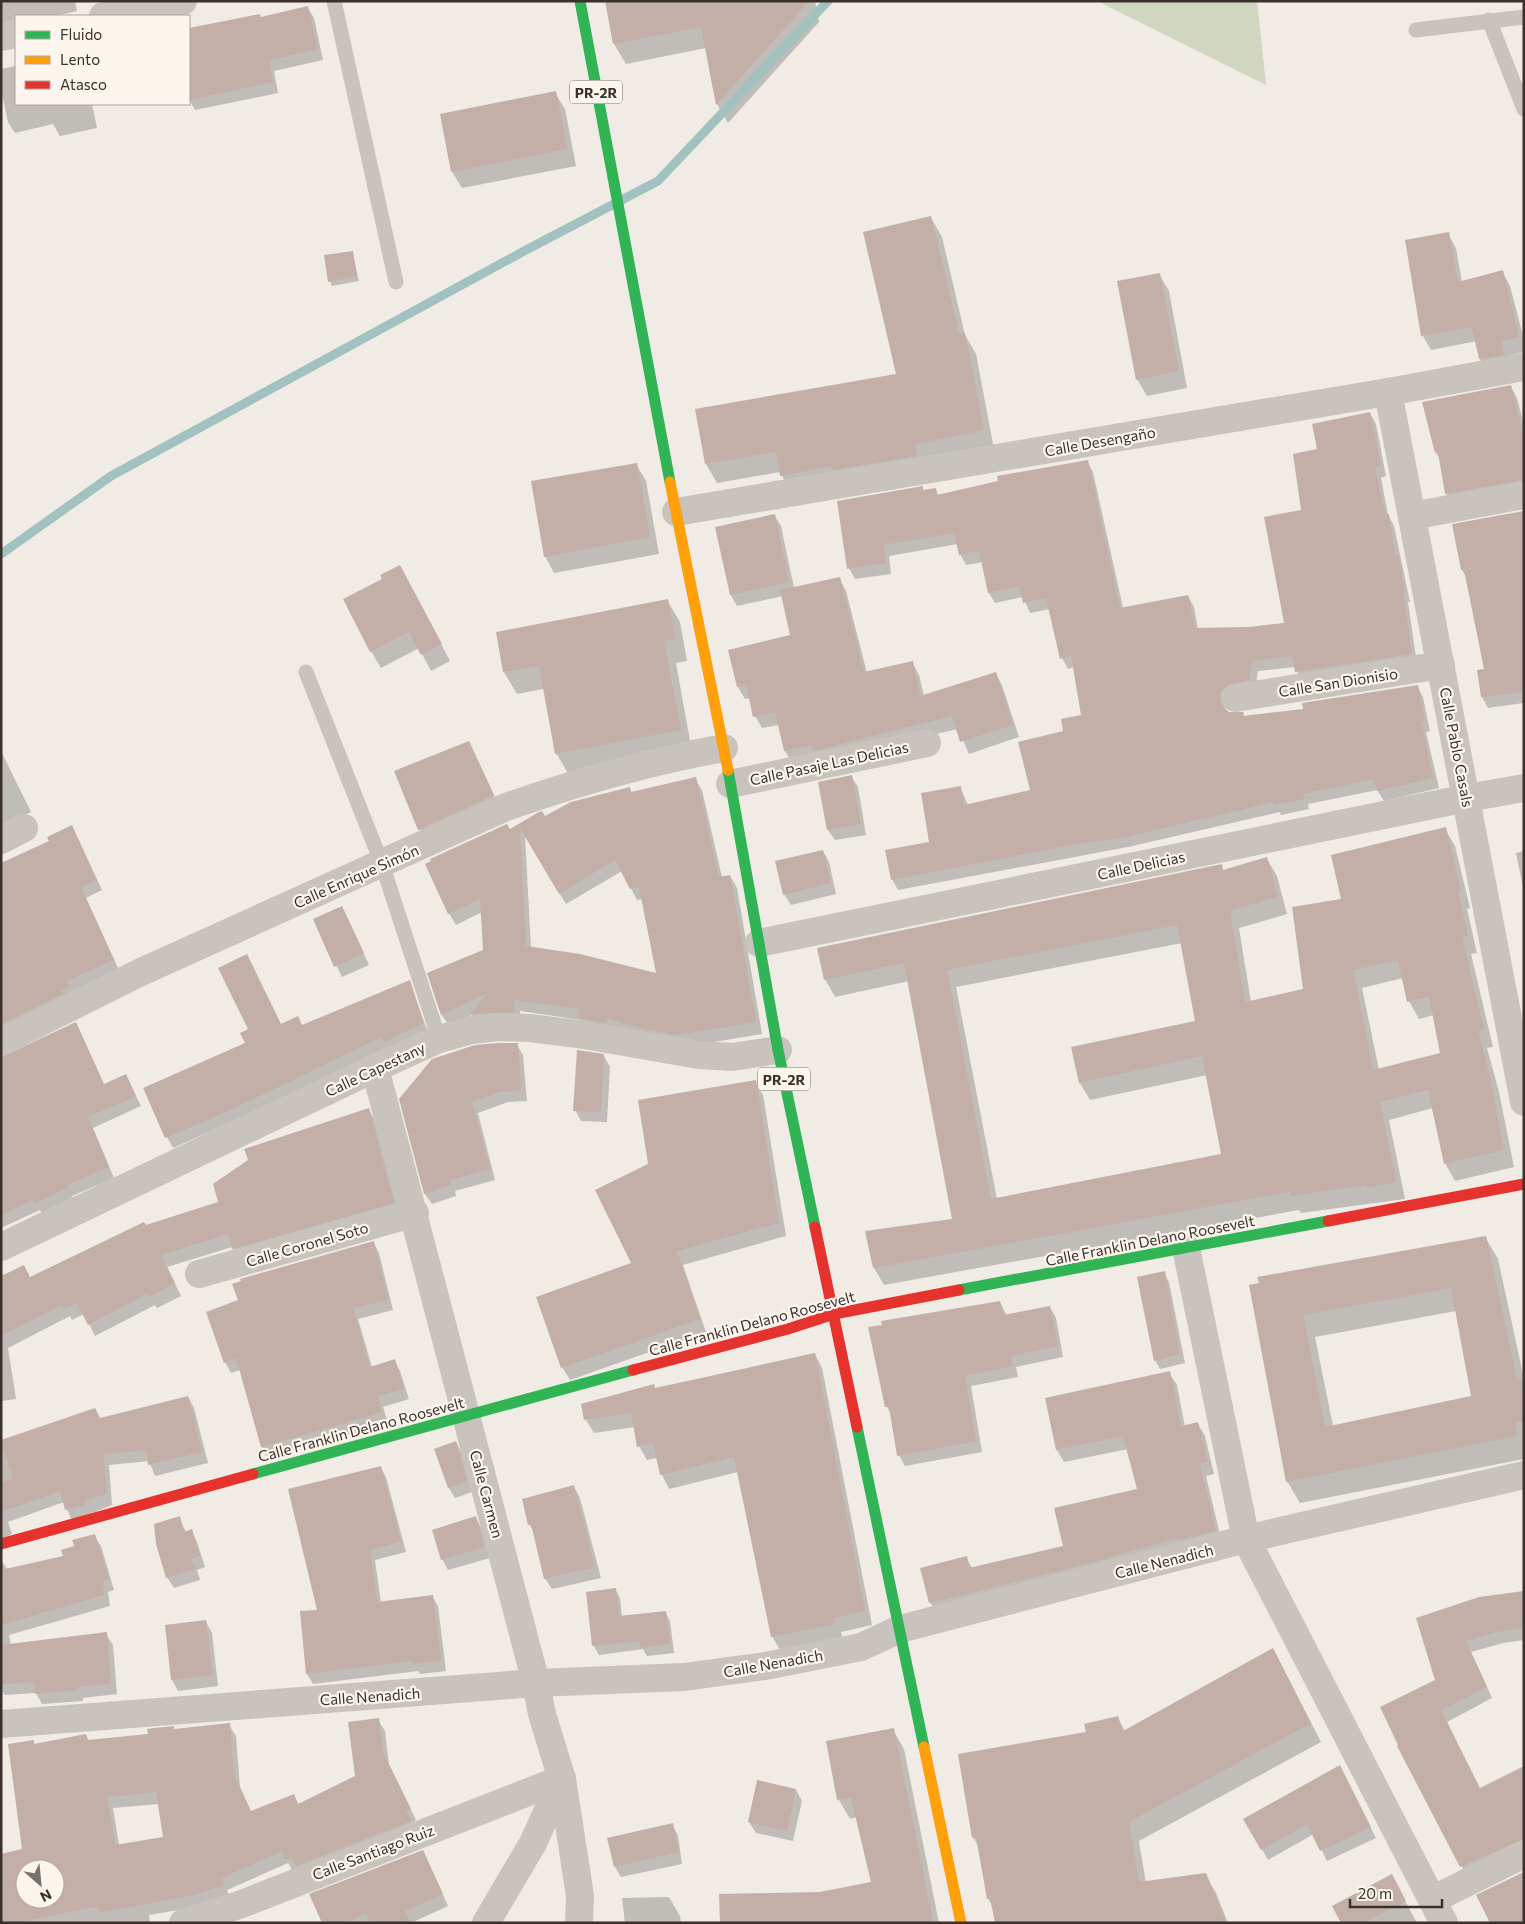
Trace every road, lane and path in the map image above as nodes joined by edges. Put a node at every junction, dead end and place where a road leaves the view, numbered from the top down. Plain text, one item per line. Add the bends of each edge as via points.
1 (102, 1) edge
2 (183, 1) edge
3 (334, 1) edge
4 (580, 1) edge
5 (104, 15) edge
6 (109, 15) edge
7 (1524, 17) edge
8 (1488, 20) junction
9 (1416, 30) dead end
10 (15, 34) edge
11 (1, 37) edge
12 (1524, 109) edge
13 (396, 282) dead end
14 (1524, 367) edge
15 (1388, 392) junction
16 (1524, 495) edge
17 (676, 512) junction
18 (1412, 516) junction
19 (1441, 666) junction
20 (306, 672) dead end
21 (1235, 698) dead end
22 (927, 743) dead end
23 (724, 748) junction
24 (730, 784) junction
25 (1524, 788) edge
26 (1467, 798) junction
27 (382, 864) junction
28 (759, 943) junction
29 (1516, 1022) edge
30 (439, 1039) junction
31 (1, 1042) edge
32 (778, 1050) junction
33 (375, 1068) junction
34 (1524, 1102) edge
35 (1524, 1184) edge
36 (415, 1213) junction
37 (1, 1247) edge
38 (1186, 1248) junction
39 (199, 1274) dead end
40 (834, 1314) junction
41 (467, 1415) junction
42 (1524, 1475) edge
43 (1246, 1539) junction
44 (1, 1544) edge
45 (900, 1629) junction
46 (536, 1683) junction
47 (1, 1724) edge
48 (562, 1779) junction
49 (1524, 1854) edge
50 (1438, 1911) edge
51 (183, 1923) edge
52 (486, 1923) edge
53 (579, 1923) edge
54 (961, 1923) edge

1 - 5 street
2 - 6 street
3 - 13 lane
4 - 17 main road, PR-2R
7 - 8 lane
8 - 9 lane
8 - 12 lane
10 - 11 street
14 - 15 street, Calle Desengaño
15 - 17 street, Calle Desengaño
15 - 18 street, Calle Pablo Casals
16 - 18 street
17 - 23 main road, PR-2R
18 - 19 street, Calle Pablo Casals
19 - 21 street, Calle San Dionisio
19 - 26 street, Calle Pablo Casals
20 - 27 lane
22 - 24 street, Calle Pasaje Las Delicias
23 - 24 main road, PR-2R
23 - 27 street, Calle Enrique Simón via 678,756 566,786 506,807
24 - 28 main road, PR-2R
25 - 26 street, Calle Delicias
26 - 28 street, Calle Delicias
26 - 29 street, Calle Pablo Casals
27 - 30 lane
27 - 31 street, Calle Enrique Simón via 141,972
28 - 32 main road, PR-2R
29 - 34 street, Calle Pablo Casals
30 - 32 street, Calle Capestany via 498,1027 578,1034 698,1055 732,1057
30 - 33 street, Calle Capestany
32 - 40 main road, PR-2R
33 - 36 street, Calle Carmen
33 - 37 street, Calle Capestany
35 - 38 main road, Calle Franklin Delano Roosevelt
36 - 39 street, Calle Coronel Soto
36 - 41 street, Calle Carmen
38 - 40 main road, Calle Franklin Delano Roosevelt
38 - 43 street
40 - 41 main road, Calle Franklin Delano Roosevelt
40 - 45 main road, PR-2R
41 - 44 main road, Calle Franklin Delano Roosevelt
41 - 46 street, Calle Carmen
42 - 43 street, Calle Nenadich
43 - 45 street, Calle Nenadich
43 - 50 street
45 - 46 street, Calle Nenadich via 861,1647 764,1666 684,1677
45 - 54 main road, PR-2R
46 - 47 street, Calle Nenadich
46 - 48 street, Calle Carmen
48 - 51 street, Calle Santiago Ruiz via 249,1901
48 - 52 street via 533,1843
48 - 53 street, Calle Carmen via 580,1896
49 - 50 street

